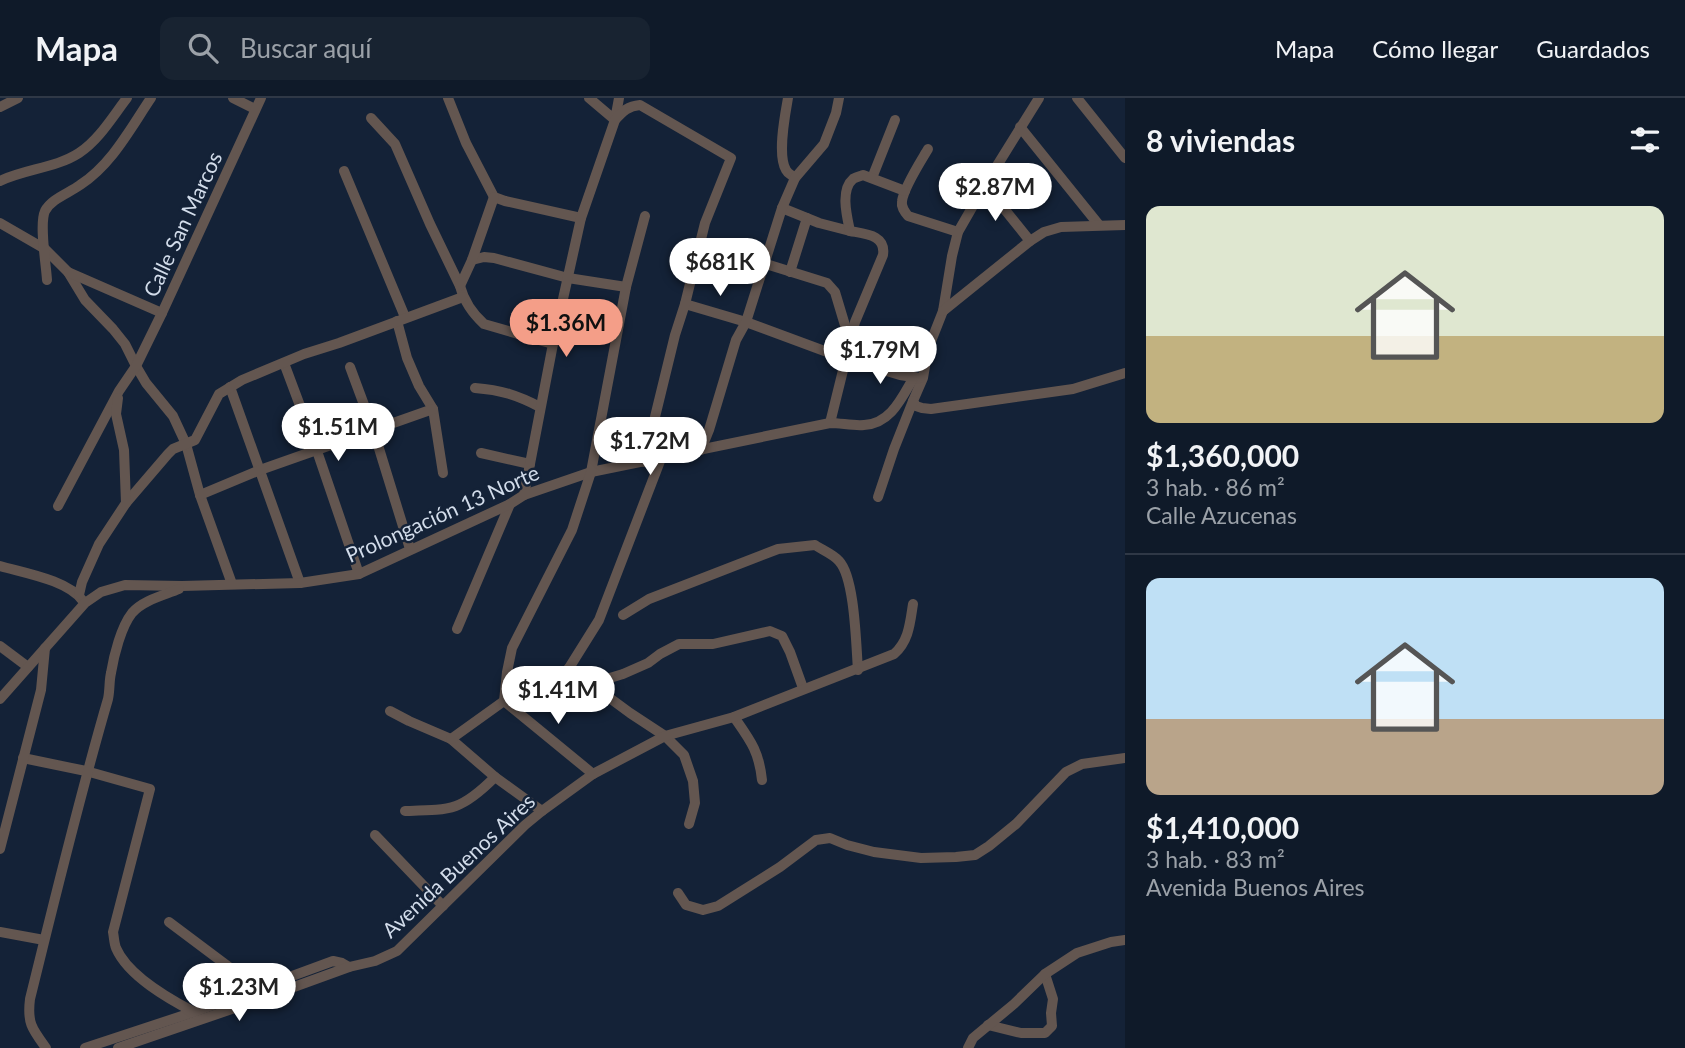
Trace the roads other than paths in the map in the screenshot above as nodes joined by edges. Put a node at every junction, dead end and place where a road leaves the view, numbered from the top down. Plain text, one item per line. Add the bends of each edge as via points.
1 (18, 98) edge
2 (127, 98) edge
3 (151, 98) edge
4 (233, 98) edge
5 (261, 98) edge
6 (448, 98) edge
7 (589, 98) edge
8 (619, 98) edge
9 (788, 98) edge
10 (839, 98) edge
11 (1039, 98) edge
12 (1077, 98) edge
13 (0, 107) edge
14 (256, 109) junction
15 (371, 118) dead end
16 (615, 120) junction
17 (895, 120) dead end
18 (1020, 127) junction
19 (928, 149) dead end
20 (1125, 158) edge
21 (344, 171) dead end
22 (795, 178) junction
23 (873, 178) junction
24 (0, 181) edge
25 (985, 186) junction
26 (905, 191) junction
27 (494, 197) junction
28 (782, 208) junction
29 (645, 216) dead end
30 (582, 218) junction
31 (807, 218) junction
32 (0, 223) edge
33 (1099, 225) junction
34 (1125, 225) edge
35 (850, 231) junction
36 (958, 232) junction
37 (1030, 241) junction
38 (45, 249) junction
39 (471, 260) junction
40 (763, 263) junction
41 (68, 272) junction
42 (790, 272) junction
43 (568, 278) junction
44 (47, 280) dead end
45 (626, 286) junction
46 (462, 291) junction
47 (685, 304) junction
48 (943, 311) junction
49 (162, 313) junction
50 (401, 319) junction
51 (746, 322) junction
52 (850, 342) junction
53 (553, 344) junction
54 (845, 359) junction
55 (284, 363) junction
56 (135, 366) junction
57 (350, 367) dead end
58 (1125, 373) edge
59 (918, 378) junction
60 (230, 387) junction
61 (475, 388) dead end
62 (119, 391) junction
63 (914, 401) junction
64 (540, 407) junction
65 (433, 409) junction
66 (830, 422) junction
67 (373, 429) junction
68 (186, 444) junction
69 (701, 450) junction
70 (317, 451) junction
71 (481, 453) dead end
72 (662, 456) junction
73 (644, 462) junction
74 (530, 464) junction
75 (260, 470) junction
76 (591, 472) junction
77 (443, 473) dead end
78 (200, 495) junction
79 (524, 495) junction
80 (878, 497) dead end
81 (127, 503) junction
82 (510, 504) junction
83 (58, 506) dead end
84 (410, 550) junction
85 (0, 566) edge
86 (359, 574) junction
87 (300, 583) junction
88 (232, 584) junction
89 (186, 586) junction
90 (82, 599) junction
91 (913, 604) dead end
92 (623, 615) dead end
93 (457, 629) dead end
94 (0, 646) edge
95 (45, 648) junction
96 (28, 667) junction
97 (569, 668) junction
98 (858, 670) junction
99 (590, 684) junction
100 (803, 688) junction
101 (0, 699) edge
102 (504, 701) junction
103 (390, 711) dead end
104 (734, 717) junction
105 (665, 736) junction
106 (451, 739) junction
107 (23, 758) junction
108 (1125, 758) edge
109 (86, 772) junction
110 (593, 774) junction
111 (495, 777) junction
112 (762, 780) dead end
113 (405, 811) dead end
114 (542, 811) junction
115 (689, 824) dead end
116 (375, 835) dead end
117 (0, 849) edge
118 (678, 893) dead end
119 (443, 906) junction
120 (169, 922) dead end
121 (0, 932) edge
122 (44, 940) junction
123 (1125, 940) edge
124 (349, 967) junction
125 (1045, 974) junction
126 (257, 988) junction
127 (261, 999) junction
128 (194, 1012) junction
129 (988, 1025) junction
130 (46, 1048) edge
131 (85, 1048) edge
132 (118, 1048) edge
133 (968, 1048) edge

1 - 13 street
2 - 24 street via 80,152
3 - 38 street via 97,172 49,204 41,224
4 - 14 street
5 - 14 street, Calle San Marcos
6 - 27 street
7 - 16 street
8 - 16 street
9 - 22 street via 781,151 786,170
10 - 22 street via 824,144
11 - 18 street
12 - 20 street
14 - 49 street, Calle San Marcos
15 - 46 street via 395,144
16 - 30 street
16 - 47 street via 623,110 640,105 731,159 705,223
17 - 23 street
18 - 25 street
18 - 33 street
19 - 26 street
21 - 50 street
22 - 28 street
23 - 26 street
23 - 35 street via 853,178 848,186
25 - 36 street
25 - 37 street
26 - 36 street via 903,210 908,216
27 - 30 street
27 - 39 street
28 - 31 street
28 - 40 street
29 - 45 street
30 - 43 street
31 - 35 street
31 - 42 street
32 - 38 street
33 - 34 street
33 - 37 street via 1061,227
35 - 52 street via 874,236 884,247
36 - 48 street
37 - 48 street
38 - 41 street
38 - 44 street
39 - 43 street via 494,258
39 - 46 street
40 - 42 street
40 - 51 street
41 - 49 street
41 - 56 street via 85,300 125,344
42 - 52 street via 827,283 835,292
43 - 45 street
43 - 53 street
45 - 76 street
46 - 50 street
46 - 53 street via 484,324
47 - 51 street
47 - 73 street
48 - 59 street
49 - 56 street, Calle San Marcos
50 - 55 street
50 - 65 street via 407,358
51 - 54 street
51 - 69 street
52 - 54 street
53 - 64 street
54 - 59 street
54 - 66 street
55 - 60 street
55 - 70 street
56 - 62 street, Calle San Marcos
56 - 68 street via 173,416
57 - 67 street
58 - 63 street via 1073,389 955,406 922,408
59 - 63 street
59 - 66 street, Prolongación 13 Norte via 882,421 866,425
60 - 68 street via 219,394 195,440
60 - 75 street
61 - 64 street via 499,390
62 - 81 street via 116,414 124,450
62 - 83 street, Calle San Marcos
63 - 80 street
64 - 74 street
65 - 67 street
65 - 77 street
66 - 69 street, Prolongación 13 Norte
67 - 70 street
67 - 84 street
68 - 78 street
68 - 81 street via 168,454
69 - 72 street, Prolongación 13 Norte
70 - 75 street
70 - 86 street
71 - 74 street
72 - 73 street, Prolongación 13 Norte
72 - 97 street via 600,620
73 - 76 street, Prolongación 13 Norte
74 - 79 street
75 - 78 street
75 - 87 street
76 - 79 street, Prolongación 13 Norte
76 - 102 street via 572,530 512,648
78 - 88 street
79 - 82 street, Prolongación 13 Norte
81 - 90 street via 99,544 82,582
82 - 84 street, Prolongación 13 Norte
82 - 93 street
84 - 86 street, Prolongación 13 Norte
85 - 90 street via 50,579
86 - 87 street, Prolongación 13 Norte
87 - 88 street, Prolongación 13 Norte
88 - 89 street, Prolongación 13 Norte
89 - 90 street, Prolongación 13 Norte via 125,585
89 - 109 street via 134,611 124,626
90 - 95 street
91 - 98 street, Avenida Buenos Aires via 902,648
92 - 98 street via 649,599 778,549 816,545 838,560 845,572
94 - 96 street
95 - 96 street
95 - 107 street via 41,690
96 - 101 street
97 - 99 street
97 - 102 street via 560,677
98 - 100 street, Avenida Buenos Aires
99 - 100 street via 648,663 679,644 713,644 770,631 782,636
99 - 105 street
100 - 104 street, Avenida Buenos Aires
102 - 106 street
102 - 110 street
103 - 106 street
104 - 105 street, Avenida Buenos Aires
104 - 112 street via 753,743
105 - 110 street, Avenida Buenos Aires
105 - 115 street via 684,755 692,781 695,803
106 - 111 street
107 - 109 street
107 - 117 street
108 - 118 street via 1082,764 1066,772 1016,824 975,855 921,858 874,852 831,838 816,840 718,906 703,910 686,905
109 - 122 street
109 - 128 street via 149,789 113,932 117,949 133,972
110 - 114 street, Avenida Buenos Aires
111 - 113 street via 467,802 444,810
111 - 114 street
114 - 119 street, Avenida Buenos Aires
116 - 119 street
119 - 124 street, Avenida Buenos Aires via 397,951
120 - 126 street
121 - 122 street
122 - 130 street via 28,1015
123 - 125 street via 1077,953
124 - 126 street, Avenida Buenos Aires via 333,961
124 - 127 street, Avenida Buenos Aires
125 - 129 street
125 - 129 street via 1053,999 1052,1026 1045,1033
126 - 127 street
126 - 128 street, Avenida Buenos Aires
127 - 132 street, Avenida Buenos Aires
128 - 131 street, Avenida Buenos Aires
129 - 133 street

